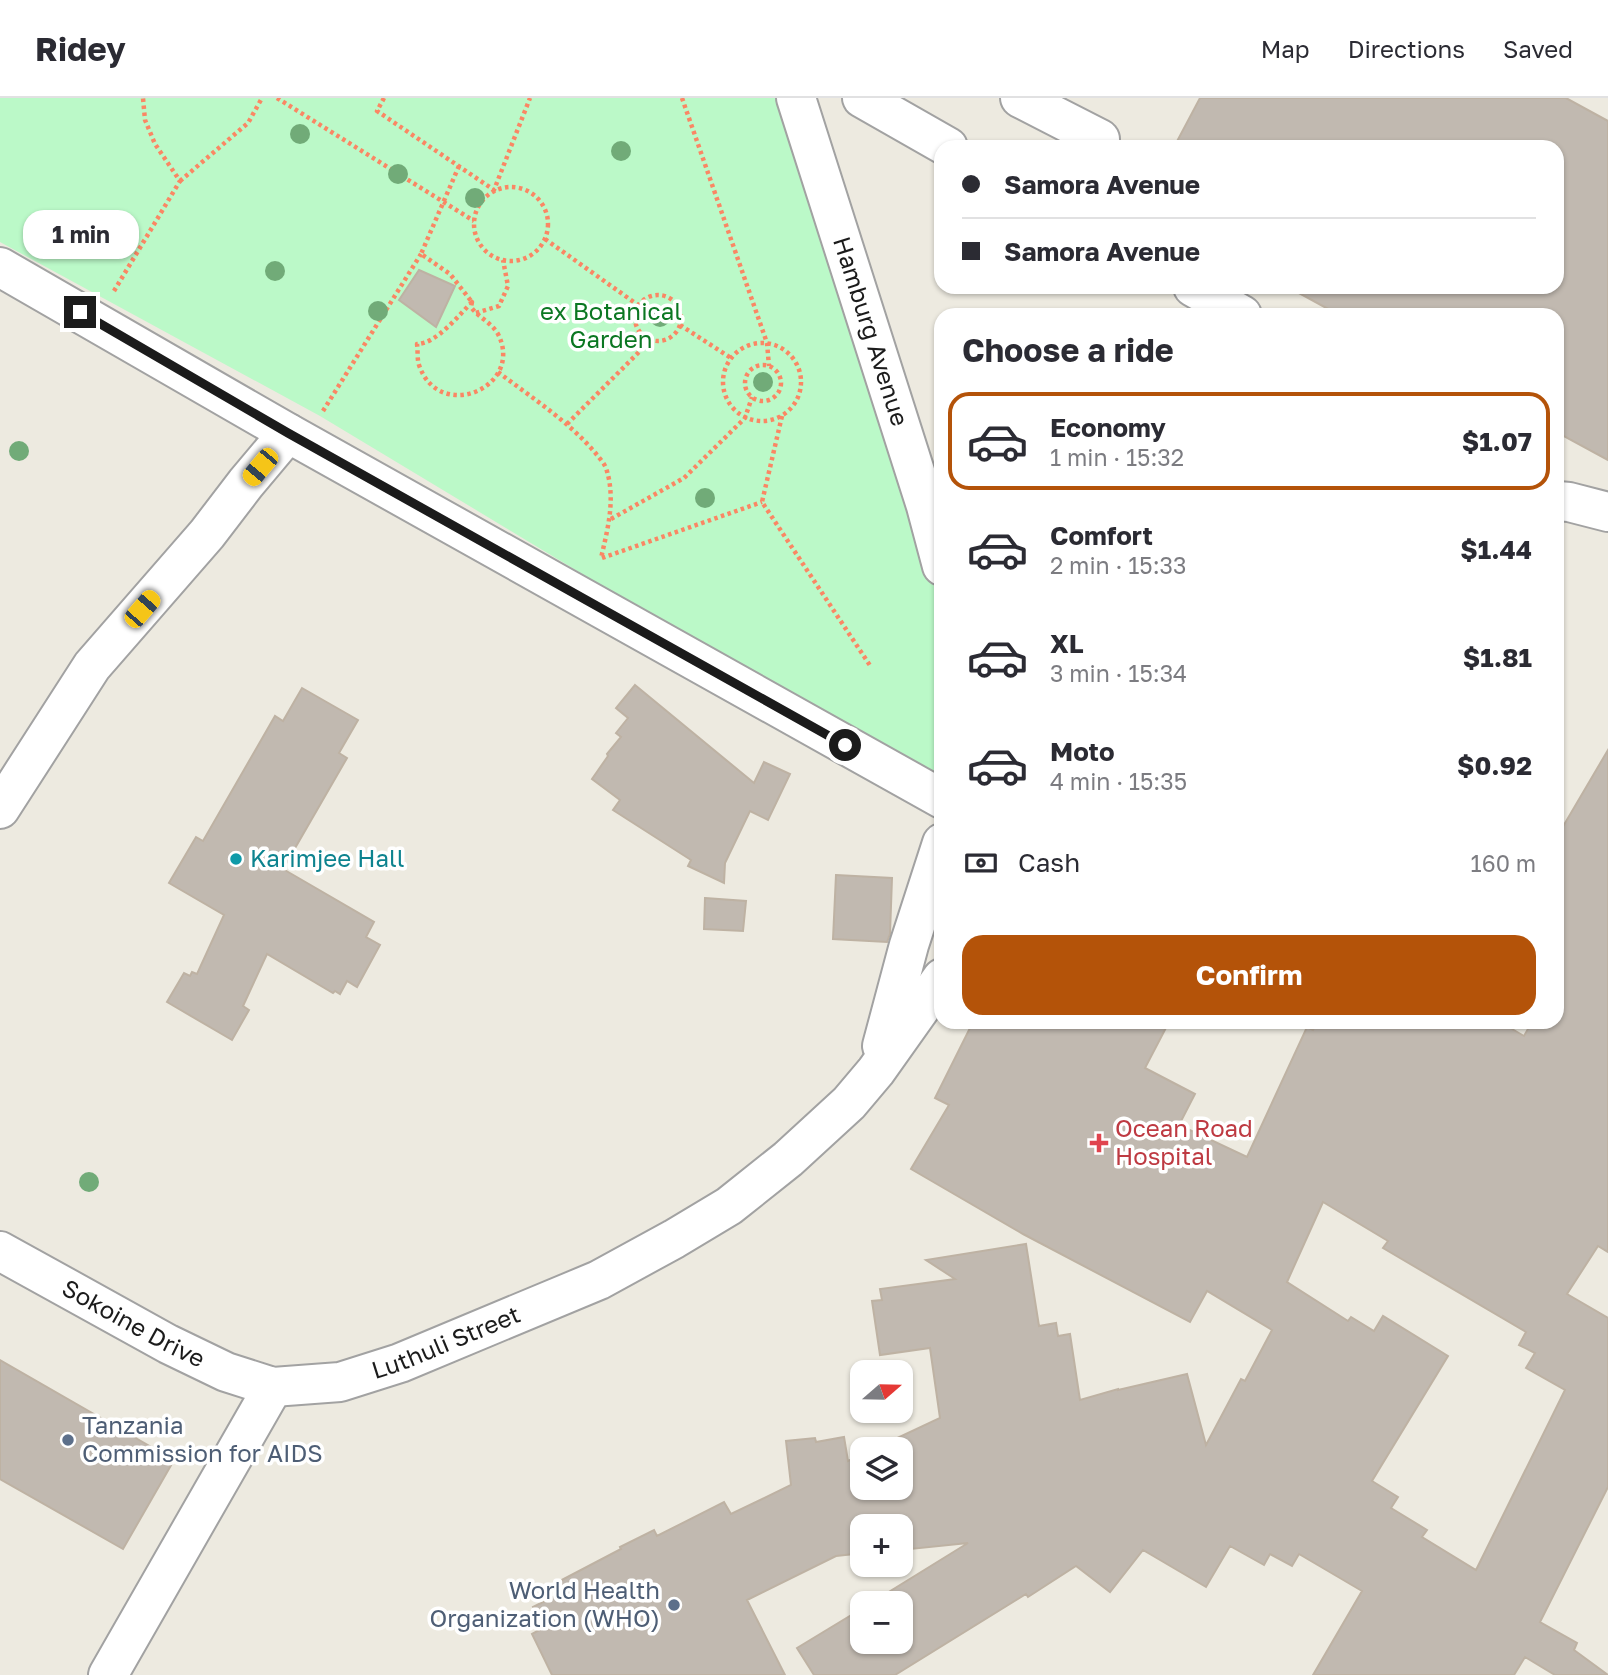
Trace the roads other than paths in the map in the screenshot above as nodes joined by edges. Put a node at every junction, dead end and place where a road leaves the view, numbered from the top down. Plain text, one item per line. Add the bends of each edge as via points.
1 (796, 98) edge
2 (862, 98) edge
3 (1020, 98) edge
4 (1100, 139) dead end
5 (936, 140) edge
6 (0, 267) edge
7 (1205, 294) edge
8 (1230, 308) edge
9 (304, 424) junction
10 (1564, 501) edge
11 (1608, 512) edge
12 (934, 536) edge
13 (934, 794) edge
14 (0, 809) edge
15 (934, 868) edge
16 (934, 989) edge
17 (876, 1071) junction
18 (0, 1251) edge
19 (273, 1387) junction
20 (108, 1675) edge

1 - 12 street, Hamburg Avenue
2 - 5 street
3 - 4 street
6 - 9 street via 100,323
7 - 8 street
9 - 13 street
9 - 14 street via 246,483 92,666
10 - 11 street
15 - 17 street, Luthuli Street
16 - 17 street, Luthuli Street
17 - 19 street, Luthuli Street via 849,1103 729,1206 599,1280 400,1363 340,1382
18 - 19 street, Sokoine Drive via 168,1344 226,1372
19 - 20 street

